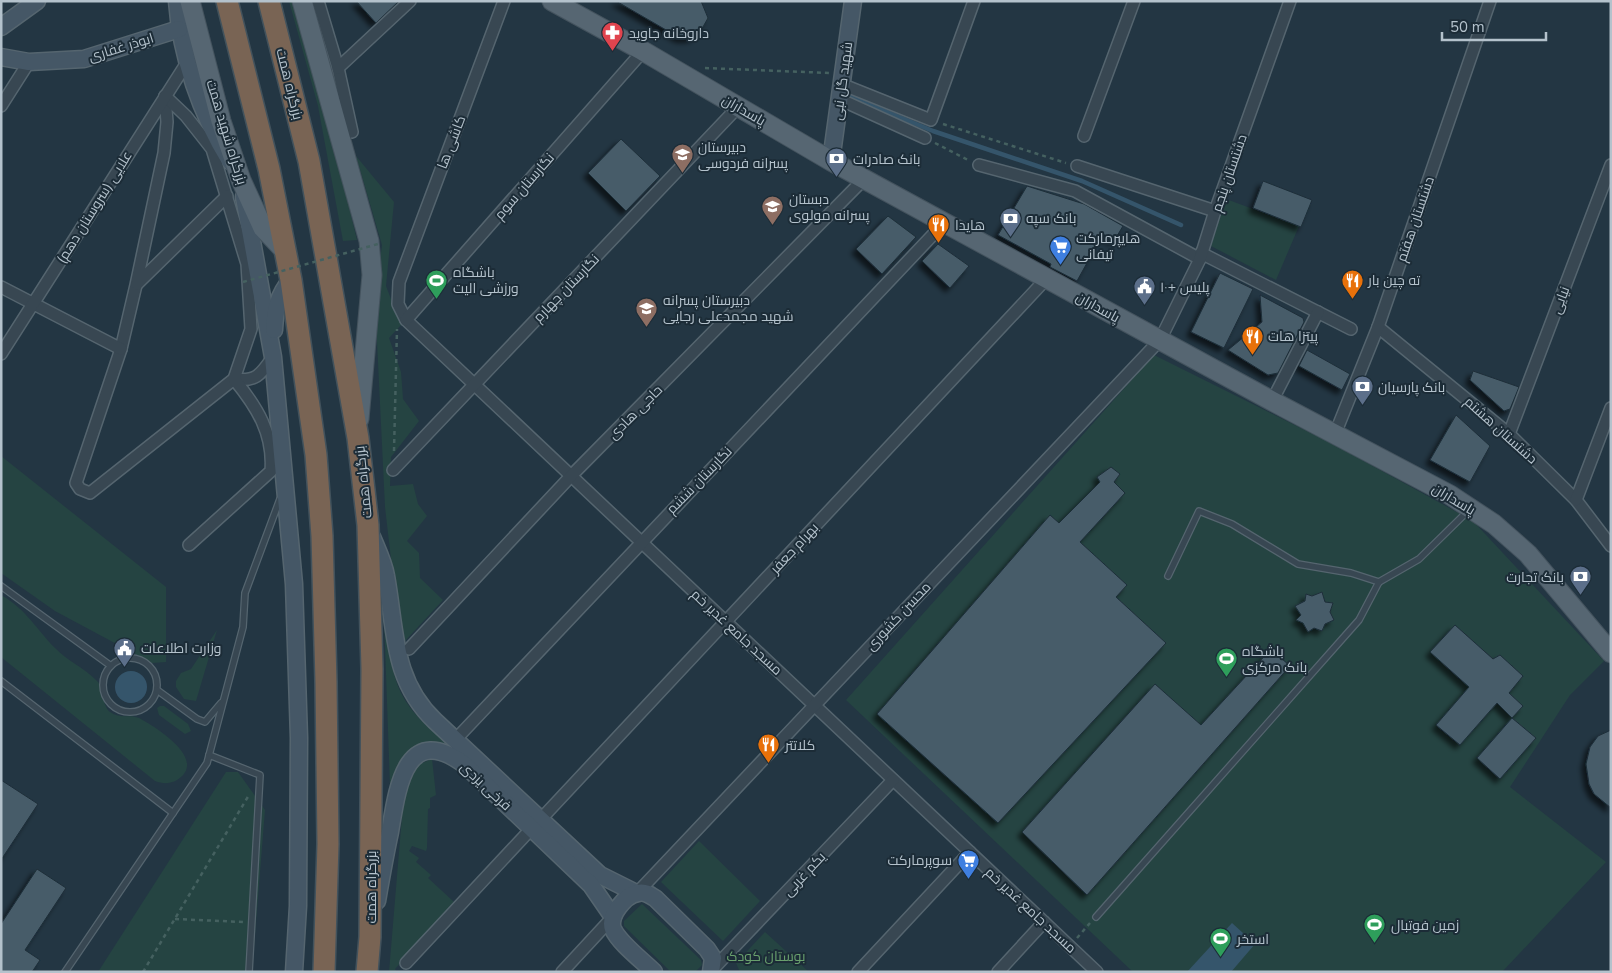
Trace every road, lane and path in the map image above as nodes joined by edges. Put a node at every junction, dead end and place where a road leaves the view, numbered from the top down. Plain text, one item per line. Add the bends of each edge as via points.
1 (37, 1) edge
2 (177, 1) edge
3 (190, 1) edge
4 (228, 1) edge
5 (270, 1) edge
6 (302, 1) edge
7 (318, 1) edge
8 (410, 1) edge
9 (504, 1) edge
10 (552, 1) edge
11 (853, 1) edge
12 (974, 1) edge
13 (1134, 1) edge
14 (1290, 1) edge
15 (1490, 1) edge
16 (1, 27) edge
17 (179, 29) junction
18 (643, 51) junction
19 (1, 57) edge
20 (188, 60) junction
21 (29, 62) junction
22 (338, 68) junction
23 (698, 68) dead end
24 (841, 86) junction
25 (165, 96) junction
26 (1, 106) edge
27 (738, 107) junction
28 (931, 120) junction
29 (352, 132) dead end
30 (1084, 136) dead end
31 (925, 138) joint
32 (1058, 160) dead end
33 (831, 161) junction
34 (979, 165) joint
35 (1077, 166) dead end
36 (1611, 166) edge
37 (864, 179) junction
38 (241, 180) junction
39 (227, 196) junction
40 (1215, 211) junction
41 (944, 222) junction
42 (378, 244) dead end
43 (285, 251) junction
44 (1201, 256) junction
45 (1047, 278) junction
46 (291, 280) junction
47 (243, 282) dead end
48 (399, 282) joint
49 (136, 285) junction
50 (1, 287) edge
51 (33, 304) junction
52 (398, 304) junction
53 (1318, 312) junction
54 (406, 320) junction
55 (1378, 326) junction
56 (1351, 329) dead end
57 (1160, 340) junction
58 (121, 349) junction
59 (1, 354) edge
60 (273, 357) junction
61 (234, 379) junction
62 (474, 385) junction
63 (1272, 401) junction
64 (1611, 408) edge
65 (1336, 434) junction
66 (1508, 434) junction
67 (358, 438) junction
68 (393, 470) joint
69 (571, 476) junction
70 (285, 487) junction
71 (1576, 500) junction
72 (1471, 509) junction
73 (368, 525) junction
74 (640, 542) junction
75 (189, 545) dead end
76 (1611, 546) edge
77 (1168, 576) dead end
78 (1380, 582) junction
79 (1, 586) edge
80 (725, 621) junction
81 (410, 649) dead end
82 (1611, 653) edge
83 (111, 666) junction
84 (1, 681) edge
85 (158, 690) junction
86 (224, 699) junction
87 (814, 705) junction
88 (456, 739) junction
89 (209, 755) junction
90 (260, 776) junction
91 (893, 780) junction
92 (172, 813) junction
93 (536, 824) junction
94 (970, 852) junction
95 (636, 893) junction
96 (613, 917) junction
97 (1096, 918) joint
98 (175, 919) junction
99 (1044, 922) junction
100 (252, 923) junction
101 (370, 937) junction
102 (1070, 946) junction
103 (406, 964) dead end
104 (712, 970) edge
105 (65, 972) edge
106 (143, 972) edge
107 (249, 972) edge
108 (294, 972) edge
109 (324, 972) edge
110 (367, 972) edge
111 (374, 972) edge
112 (562, 972) edge
113 (654, 972) edge
114 (858, 972) edge
115 (998, 972) edge
116 (1097, 972) edge

1 - 16 main road
2 - 17 main road
3 - 38 main road, بزرگراه شهید همت via 221,121
4 - 43 highway via 269,169
5 - 67 highway, بزرگراه همت via 309,161
6 - 67 main road via 369,241 372,276
7 - 22 street
8 - 22 street
9 - 48 street, کاشی ها
10 - 18 main road, پاسداران
11 - 24 main road, شهید گل نبی
12 - 28 street
13 - 30 street
14 - 40 street, دشتستان پنجم
15 - 55 street, دشتستان هفتم
17 - 20 main road
17 - 21 main road, ابوذر غفاری via 84,60
18 - 27 main road, پاسداران
18 - 54 street, نگارستان سوم
19 - 21 main road, ابوذر غفاری
20 - 25 street, علایی (سروستان دهم)
20 - 38 main road via 216,139
21 - 26 street
22 - 29 street
23 - 24 path
24 - 28 street
24 - 31 street
24 - 33 main road, شهید گل نبی
25 - 39 street via 212,149
25 - 49 street via 164,153
25 - 51 street, علایی (سروستان دهم)
27 - 33 main road, پاسداران
27 - 62 street, نگارستان چهارم
28 - 32 path
31 - 34 path
33 - 37 main road, پاسداران
34 - 44 street via 1075,191
35 - 40 street
36 - 66 street, نیایی
37 - 41 main road, پاسداران
37 - 69 street, حاجی هادی
38 - 43 main road, بزرگراه شهید همت via 263,228
38 - 60 main road
39 - 49 street
39 - 61 street via 247,264 250,289 250,329
40 - 44 street, دشتستان پنجم
41 - 45 main road, پاسداران
41 - 74 street, نگارستان ششم
42 - 47 path, bridge
43 - 46 highway
44 - 53 street
44 - 57 street, دشتستان پنجم
45 - 57 main road, پاسداران
45 - 80 street, بهرام جعفر
46 - 60 main road via 283,290 275,311
46 - 109 highway via 315,446 322,536 328,844
48 - 52 street, مسجد جامع غدیر خم
49 - 58 street
50 - 51 street
51 - 58 street
51 - 59 street, علایی (سروستان دهم)
52 - 54 street, مسجد جامع غدیر خم
52 - 68 path
53 - 56 street
53 - 63 street
54 - 62 street, مسجد جامع غدیر خم
55 - 65 street, دشتستان هفتم
55 - 66 street, دشتستان هشتم
57 - 63 main road, پاسداران
57 - 87 street, محسن کشوری
58 - 61 street via 76,483 90,494
60 - 61 street via 261,374 248,381
60 - 70 main road
61 - 75 street via 254,404 269,434 271,471
62 - 68 street, نگارستان چهارم
62 - 69 street, مسجد جامع غدیر خم
63 - 65 main road, پاسداران
64 - 71 street
65 - 72 main road, پاسداران
66 - 71 street, دشتستان هشتم
67 - 73 highway, بزرگراه همت
69 - 74 street, مسجد جامع غدیر خم
69 - 81 street, حاجی هادی
70 - 86 lane via 245,593 243,626
70 - 108 main road via 294,584 299,738 298,906
71 - 76 street, دشتستان هشتم
72 - 78 lane via 1420,559
72 - 82 main road, پاسداران via 1528,554
73 - 88 main road, فرخی یزدی via 386,574 392,626 405,679 426,712
73 - 101 highway, بزرگراه همت via 372,669
74 - 80 street, مسجد جامع غدیر خم
74 - 88 street, نگارستان ششم
77 - 78 lane via 1199,511 1232,524 1298,564 1351,573
78 - 97 lane via 1359,620
79 - 83 lane
80 - 87 street, مسجد جامع غدیر خم
80 - 93 street, بهرام جعفر
83 - 85 lane via 126,658 143,661 155,673
83 - 85 lane via 106,673 104,692 114,708 132,713 142,710
84 - 92 lane
85 - 86 lane via 196,719 205,722
86 - 89 lane
87 - 91 street, مسجد جامع غدیر خم
87 - 95 street, محسن کشوری
88 - 93 main road, فرخی یزدی
89 - 90 lane
89 - 92 lane via 207,763
90 - 98 path
90 - 100 lane
91 - 94 street, مسجد جامع غدیر خم
91 - 104 street, یکم غربی
92 - 105 lane
93 - 95 main road, فرخی یزدی via 600,875
93 - 96 main road, فرخی یزدی via 591,885
93 - 101 main road, فرخی یزدی via 457,759 441,752 419,755 400,778
93 - 103 street, بهرام جعفر
94 - 99 street, مسجد جامع غدیر خم
94 - 114 street
95 - 96 main road via 618,908
95 - 104 main road, فرخی یزدی via 648,893 707,949 713,958
96 - 112 street
96 - 113 main road, فرخی یزدی via 612,927 618,937
97 - 102 path
98 - 100 path
98 - 106 path
99 - 102 street, مسجد جامع غدیر خم
99 - 115 street
100 - 107 lane
101 - 110 highway, بزرگراه همت
101 - 111 lane
102 - 116 street, مسجد جامع غدیر خم

